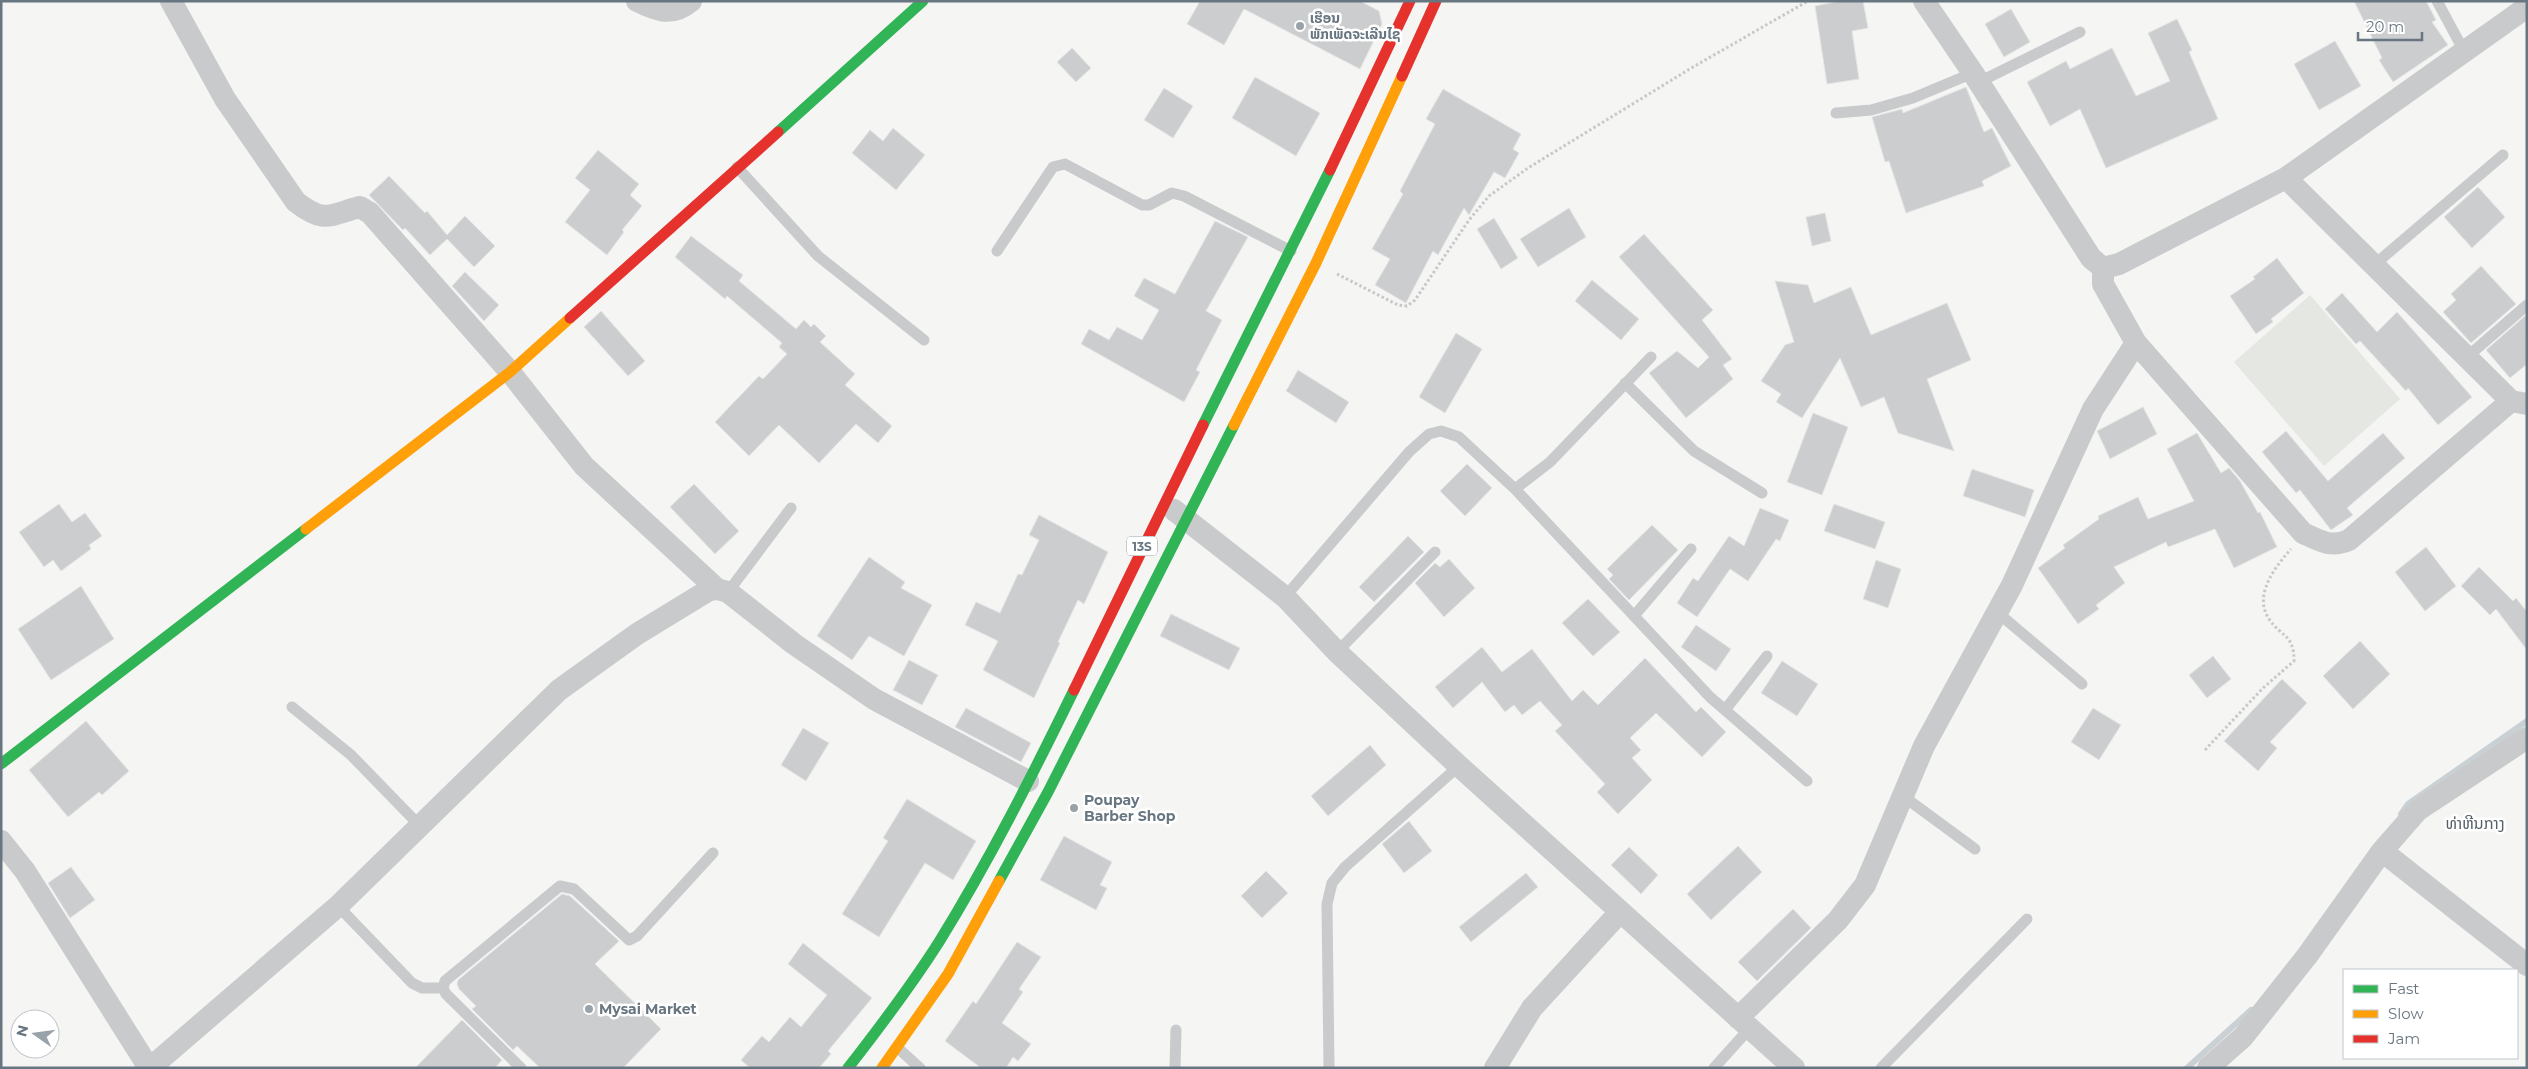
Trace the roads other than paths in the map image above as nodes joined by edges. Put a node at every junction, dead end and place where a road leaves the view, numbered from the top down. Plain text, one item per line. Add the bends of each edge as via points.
1 (171, 1) edge
2 (637, 1) edge
3 (690, 1) edge
4 (924, 1) edge
5 (1924, 1) edge
6 (2437, 1) edge
7 (1405, 3) edge
8 (2527, 7) edge
9 (1432, 8) edge
10 (2080, 32) dead end
11 (2464, 51) junction
12 (1976, 77) junction
13 (1836, 113) dead end
14 (2503, 155) dead end
15 (737, 168) junction
16 (2286, 178) junction
17 (1291, 250) junction
18 (997, 251) dead end
19 (2374, 265) junction
20 (2103, 268) junction
21 (2527, 305) edge
22 (924, 340) dead end
23 (2136, 343) junction
24 (1650, 357) dead end
25 (2467, 357) junction
26 (510, 372) junction
27 (1625, 382) junction
28 (2519, 402) edge
29 (1515, 489) junction
30 (1762, 493) dead end
31 (1164, 502) junction
32 (791, 508) dead end
33 (1186, 519) junction
34 (1690, 550) dead end
35 (1436, 552) dead end
36 (723, 590) junction
37 (1285, 597) junction
38 (1997, 612) junction
39 (1634, 616) junction
40 (1337, 652) junction
41 (1767, 656) dead end
42 (2082, 684) dead end
43 (292, 707) dead end
44 (1724, 710) junction
45 (2527, 738) edge
46 (1, 764) edge
47 (1459, 766) junction
48 (1028, 781) junction
49 (1807, 781) dead end
50 (1903, 796) junction
51 (420, 826) junction
52 (1, 841) edge
53 (1975, 849) dead end
54 (2382, 851) junction
55 (713, 853) dead end
56 (338, 906) junction
57 (1620, 912) junction
58 (2027, 919) dead end
59 (2527, 965) edge
60 (443, 988) junction
61 (1743, 1023) junction
62 (1176, 1030) dead end
63 (898, 1048) junction
64 (149, 1068) edge
65 (521, 1068) edge
66 (848, 1068) edge
67 (882, 1068) edge
68 (920, 1068) edge
69 (1174, 1068) edge
70 (1328, 1068) edge
71 (1495, 1068) edge
72 (1714, 1068) edge
73 (1794, 1068) edge
74 (1881, 1068) edge
75 (2208, 1068) edge

1 - 26 street via 225,99 296,202 322,217 336,216 360,207 370,213
2 - 3 street via 657,10 672,12
4 - 15 main road
5 - 12 street
6 - 11 lane
7 - 9 street
7 - 17 main road, 13S
8 - 11 street
9 - 33 main road, 13S via 1316,263
10 - 12 lane
11 - 16 street
12 - 13 lane via 1871,110
12 - 20 street via 2091,258
14 - 19 lane
15 - 22 lane via 818,256
15 - 26 main road
16 - 19 street
16 - 20 street via 2119,264
17 - 18 lane via 1184,196 1172,193 1149,205 1142,205 1065,164 1059,164 1053,167
17 - 31 main road, 13S
19 - 25 street
20 - 23 street via 2104,284
21 - 25 lane
23 - 28 street via 2303,532 2326,544 2349,540
23 - 38 street via 2093,409
24 - 27 lane
25 - 28 street
26 - 36 street via 584,466
26 - 46 main road
27 - 29 lane via 1550,462
27 - 30 lane via 1694,451
29 - 37 lane via 1459,436 1441,431 1429,434 1409,452
29 - 39 lane
31 - 33 street
31 - 48 main road, 13S
32 - 36 lane
33 - 37 street
33 - 63 main road, 13S via 1007,869 948,974
34 - 39 lane
35 - 40 lane
36 - 48 street via 874,699
36 - 51 street via 709,590 638,634 559,690
37 - 40 street
38 - 42 lane
38 - 50 street via 1924,746
39 - 44 lane
40 - 47 street
41 - 44 lane
43 - 51 lane via 351,754
44 - 49 lane
45 - 54 street via 2418,810
47 - 57 street
47 - 70 lane via 1345,867 1332,883 1328,904
48 - 66 main road, 13S via 981,875 879,1030
50 - 53 lane
50 - 61 street via 1865,884 1838,920
51 - 56 street
52 - 64 street via 26,871
54 - 59 street
54 - 75 street via 2243,1037
55 - 60 lane via 637,936 629,940 574,889 560,886 445,980
56 - 60 lane via 412,983 422,988
56 - 64 street
57 - 61 street
57 - 71 street via 1532,1008
58 - 74 lane
60 - 65 lane
61 - 72 lane
61 - 73 street
62 - 69 lane
63 - 67 main road, 13S
63 - 68 lane

